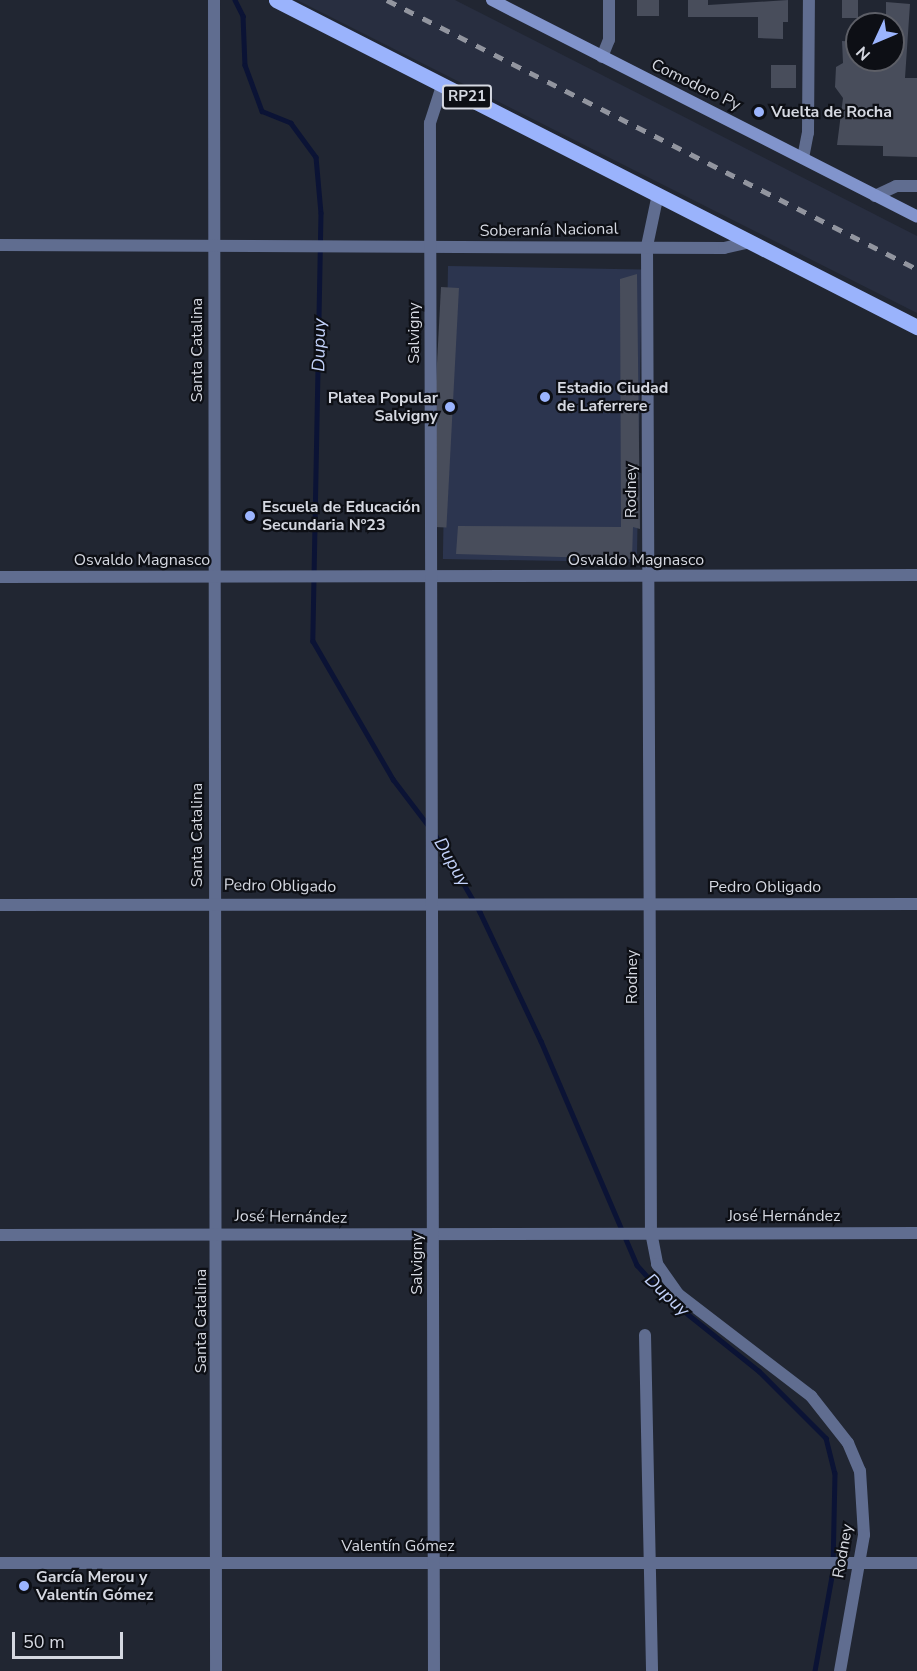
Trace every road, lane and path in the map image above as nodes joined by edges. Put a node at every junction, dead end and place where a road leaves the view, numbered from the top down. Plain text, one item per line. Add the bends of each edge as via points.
1 (214, 0) edge
2 (276, 0) edge
3 (492, 0) edge
4 (609, 0) edge
5 (809, 0) edge
6 (602, 57) junction
7 (442, 85) junction
8 (803, 158) junction
9 (917, 186) edge
10 (658, 194) junction
11 (875, 196) junction
12 (917, 217) edge
13 (749, 242) junction
14 (0, 245) edge
15 (213, 246) junction
16 (647, 246) junction
17 (430, 249) junction
18 (917, 327) edge
19 (917, 575) edge
20 (0, 577) edge
21 (214, 577) junction
22 (432, 577) junction
23 (648, 577) junction
24 (214, 902) junction
25 (433, 904) junction
26 (648, 904) junction
27 (917, 904) edge
28 (0, 905) edge
29 (651, 1232) junction
30 (218, 1233) junction
31 (917, 1233) edge
32 (0, 1235) edge
33 (433, 1235) junction
34 (645, 1335) dead end
35 (651, 1562) junction
36 (0, 1563) edge
37 (217, 1563) junction
38 (434, 1563) junction
39 (857, 1563) junction
40 (917, 1563) edge
41 (216, 1671) edge
42 (434, 1671) edge
43 (652, 1671) edge
44 (840, 1671) edge

1 - 15 street, Santa Catalina
2 - 7 main road, RP21
3 - 6 main road, Comodoro Py
4 - 6 street via 609,40
5 - 8 street via 808,133
6 - 8 main road, Comodoro Py
7 - 10 main road, RP21
7 - 17 street, Salvigny via 430,123
8 - 11 main road, Comodoro Py
9 - 11 street via 896,186
10 - 13 main road, RP21
10 - 16 street, Rodney
11 - 12 main road, Comodoro Py
13 - 16 street, Soberanía Nacional via 724,248
13 - 18 main road, RP21
14 - 15 street
15 - 17 street, Soberanía Nacional
15 - 21 street, Santa Catalina
16 - 17 street, Soberanía Nacional
16 - 23 street, Rodney
17 - 22 street, Salvigny
19 - 23 street, Osvaldo Magnasco
20 - 21 street, Osvaldo Magnasco
21 - 22 street, Osvaldo Magnasco
21 - 24 street, Santa Catalina
22 - 23 street, Osvaldo Magnasco
22 - 25 street, Salvigny
23 - 26 street, Rodney
24 - 25 street, Pedro Obligado
24 - 28 street, Pedro Obligado
24 - 30 street, Santa Catalina
25 - 26 street, Pedro Obligado
25 - 33 street, Salvigny
26 - 27 street, Pedro Obligado
26 - 29 street, Rodney
29 - 31 street, José Hernández
29 - 33 street, José Hernández
29 - 39 street, Rodney via 657,1264 678,1294 812,1396 848,1443 866,1498
30 - 32 street, José Hernández
30 - 33 street, José Hernández
30 - 37 street, Santa Catalina
33 - 38 street, Salvigny
34 - 35 street
35 - 38 street, Valentín Gómez
35 - 39 street, Valentín Gómez
35 - 43 street
36 - 37 street, Valentín Gómez
37 - 38 street, Valentín Gómez
37 - 41 street, Santa Catalina
38 - 42 street, Salvigny
39 - 40 street
39 - 44 street, Rodney

